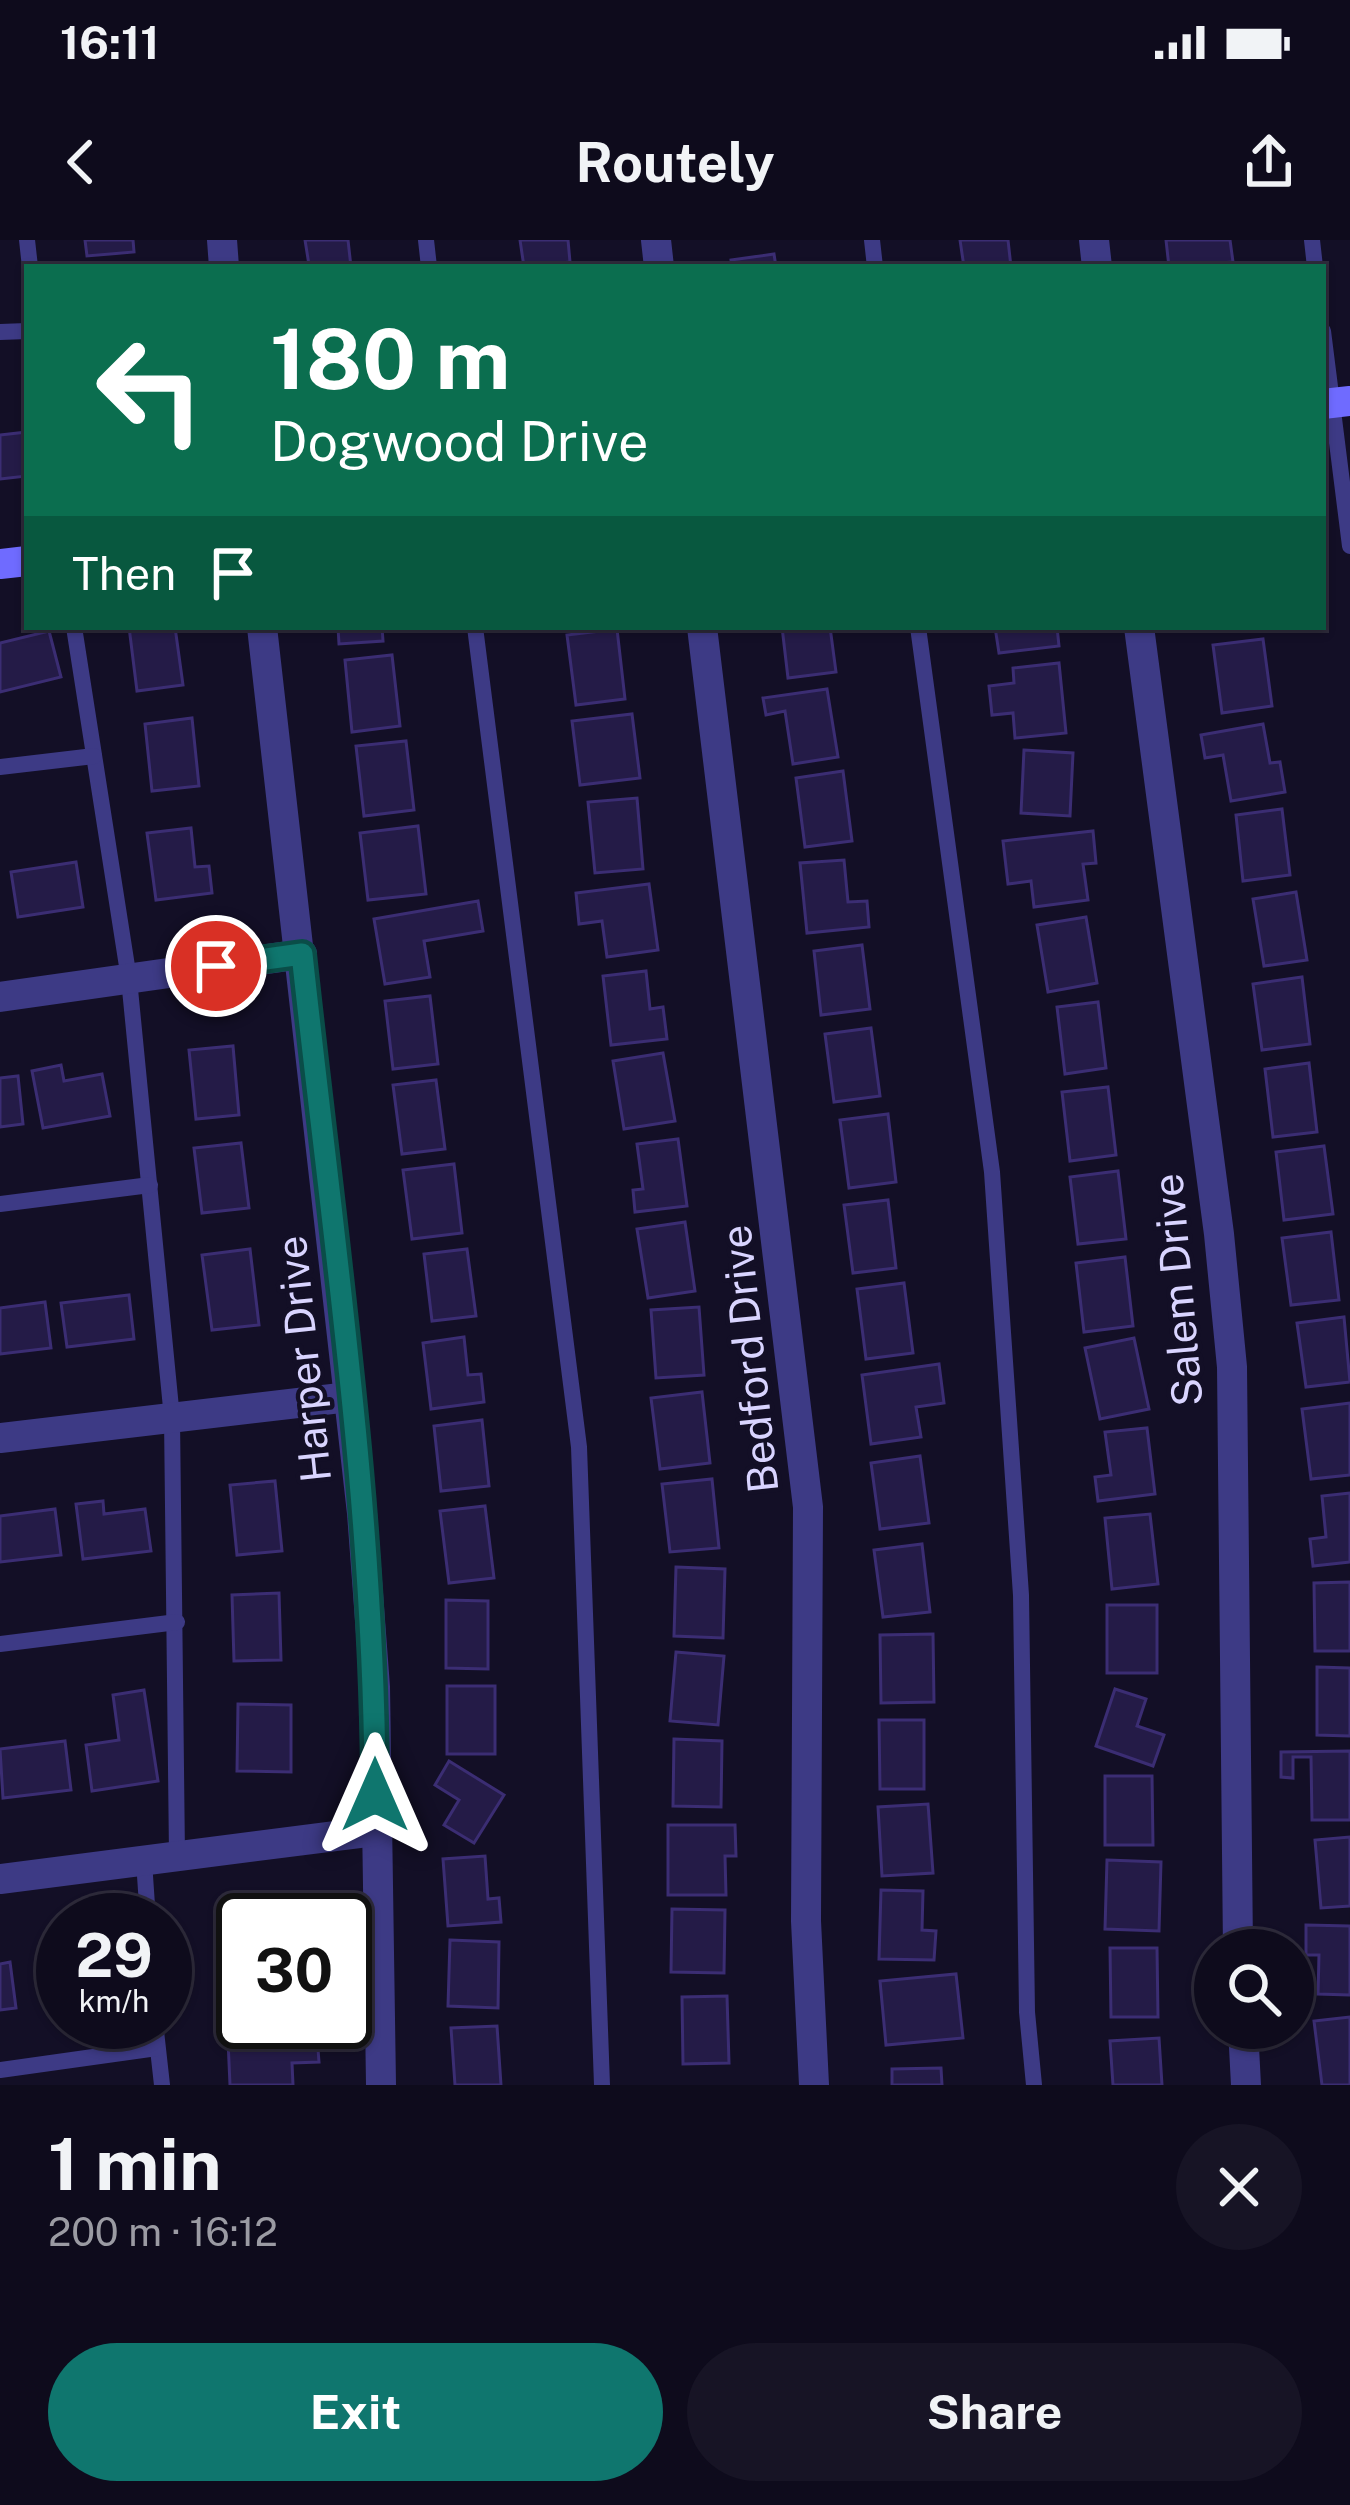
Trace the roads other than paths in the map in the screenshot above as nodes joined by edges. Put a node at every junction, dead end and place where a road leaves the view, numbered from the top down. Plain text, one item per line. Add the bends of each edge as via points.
1 (1326, 350) edge
2 (1335, 402) edge
3 (1350, 546) edge
4 (74, 630) edge
5 (262, 630) edge
6 (475, 630) edge
7 (702, 630) edge
8 (918, 630) edge
9 (1139, 630) edge
10 (94, 756) junction
11 (0, 767) edge
12 (302, 954) junction
13 (129, 979) junction
14 (0, 997) edge
15 (150, 1185) junction
16 (0, 1204) edge
17 (349, 1397) junction
18 (172, 1418) junction
19 (0, 1438) edge
20 (177, 1622) junction
21 (0, 1644) edge
22 (375, 1831) junction
23 (178, 1856) junction
24 (144, 1861) junction
25 (0, 1879) edge
26 (146, 1893) edge
27 (1238, 1929) edge
28 (150, 2049) edge
29 (157, 2049) edge
30 (1244, 2049) edge
31 (0, 2070) edge
32 (162, 2085) edge
33 (381, 2085) edge
34 (602, 2085) edge
35 (814, 2085) edge
36 (1034, 2085) edge
37 (1246, 2085) edge

1 - 2 lane
2 - 3 lane
4 - 10 lane
5 - 12 street, Harper Drive
6 - 34 lane via 580,1447
7 - 35 street, Bedford Drive via 808,1507 806,1921
8 - 36 lane via 992,1172 1021,1595
9 - 27 street, Salem Drive via 1232,1367
10 - 11 lane
10 - 13 lane
12 - 13 street
12 - 17 street, Harper Drive
13 - 14 street
13 - 15 lane
15 - 16 lane
15 - 18 lane
17 - 18 street
17 - 22 street, Harper Drive via 376,1687
18 - 19 street
18 - 20 lane
20 - 21 lane
20 - 23 lane
22 - 23 street
22 - 33 street, Harper Drive
23 - 24 street
24 - 25 street
24 - 26 lane
28 - 31 lane
29 - 32 lane
30 - 37 street

